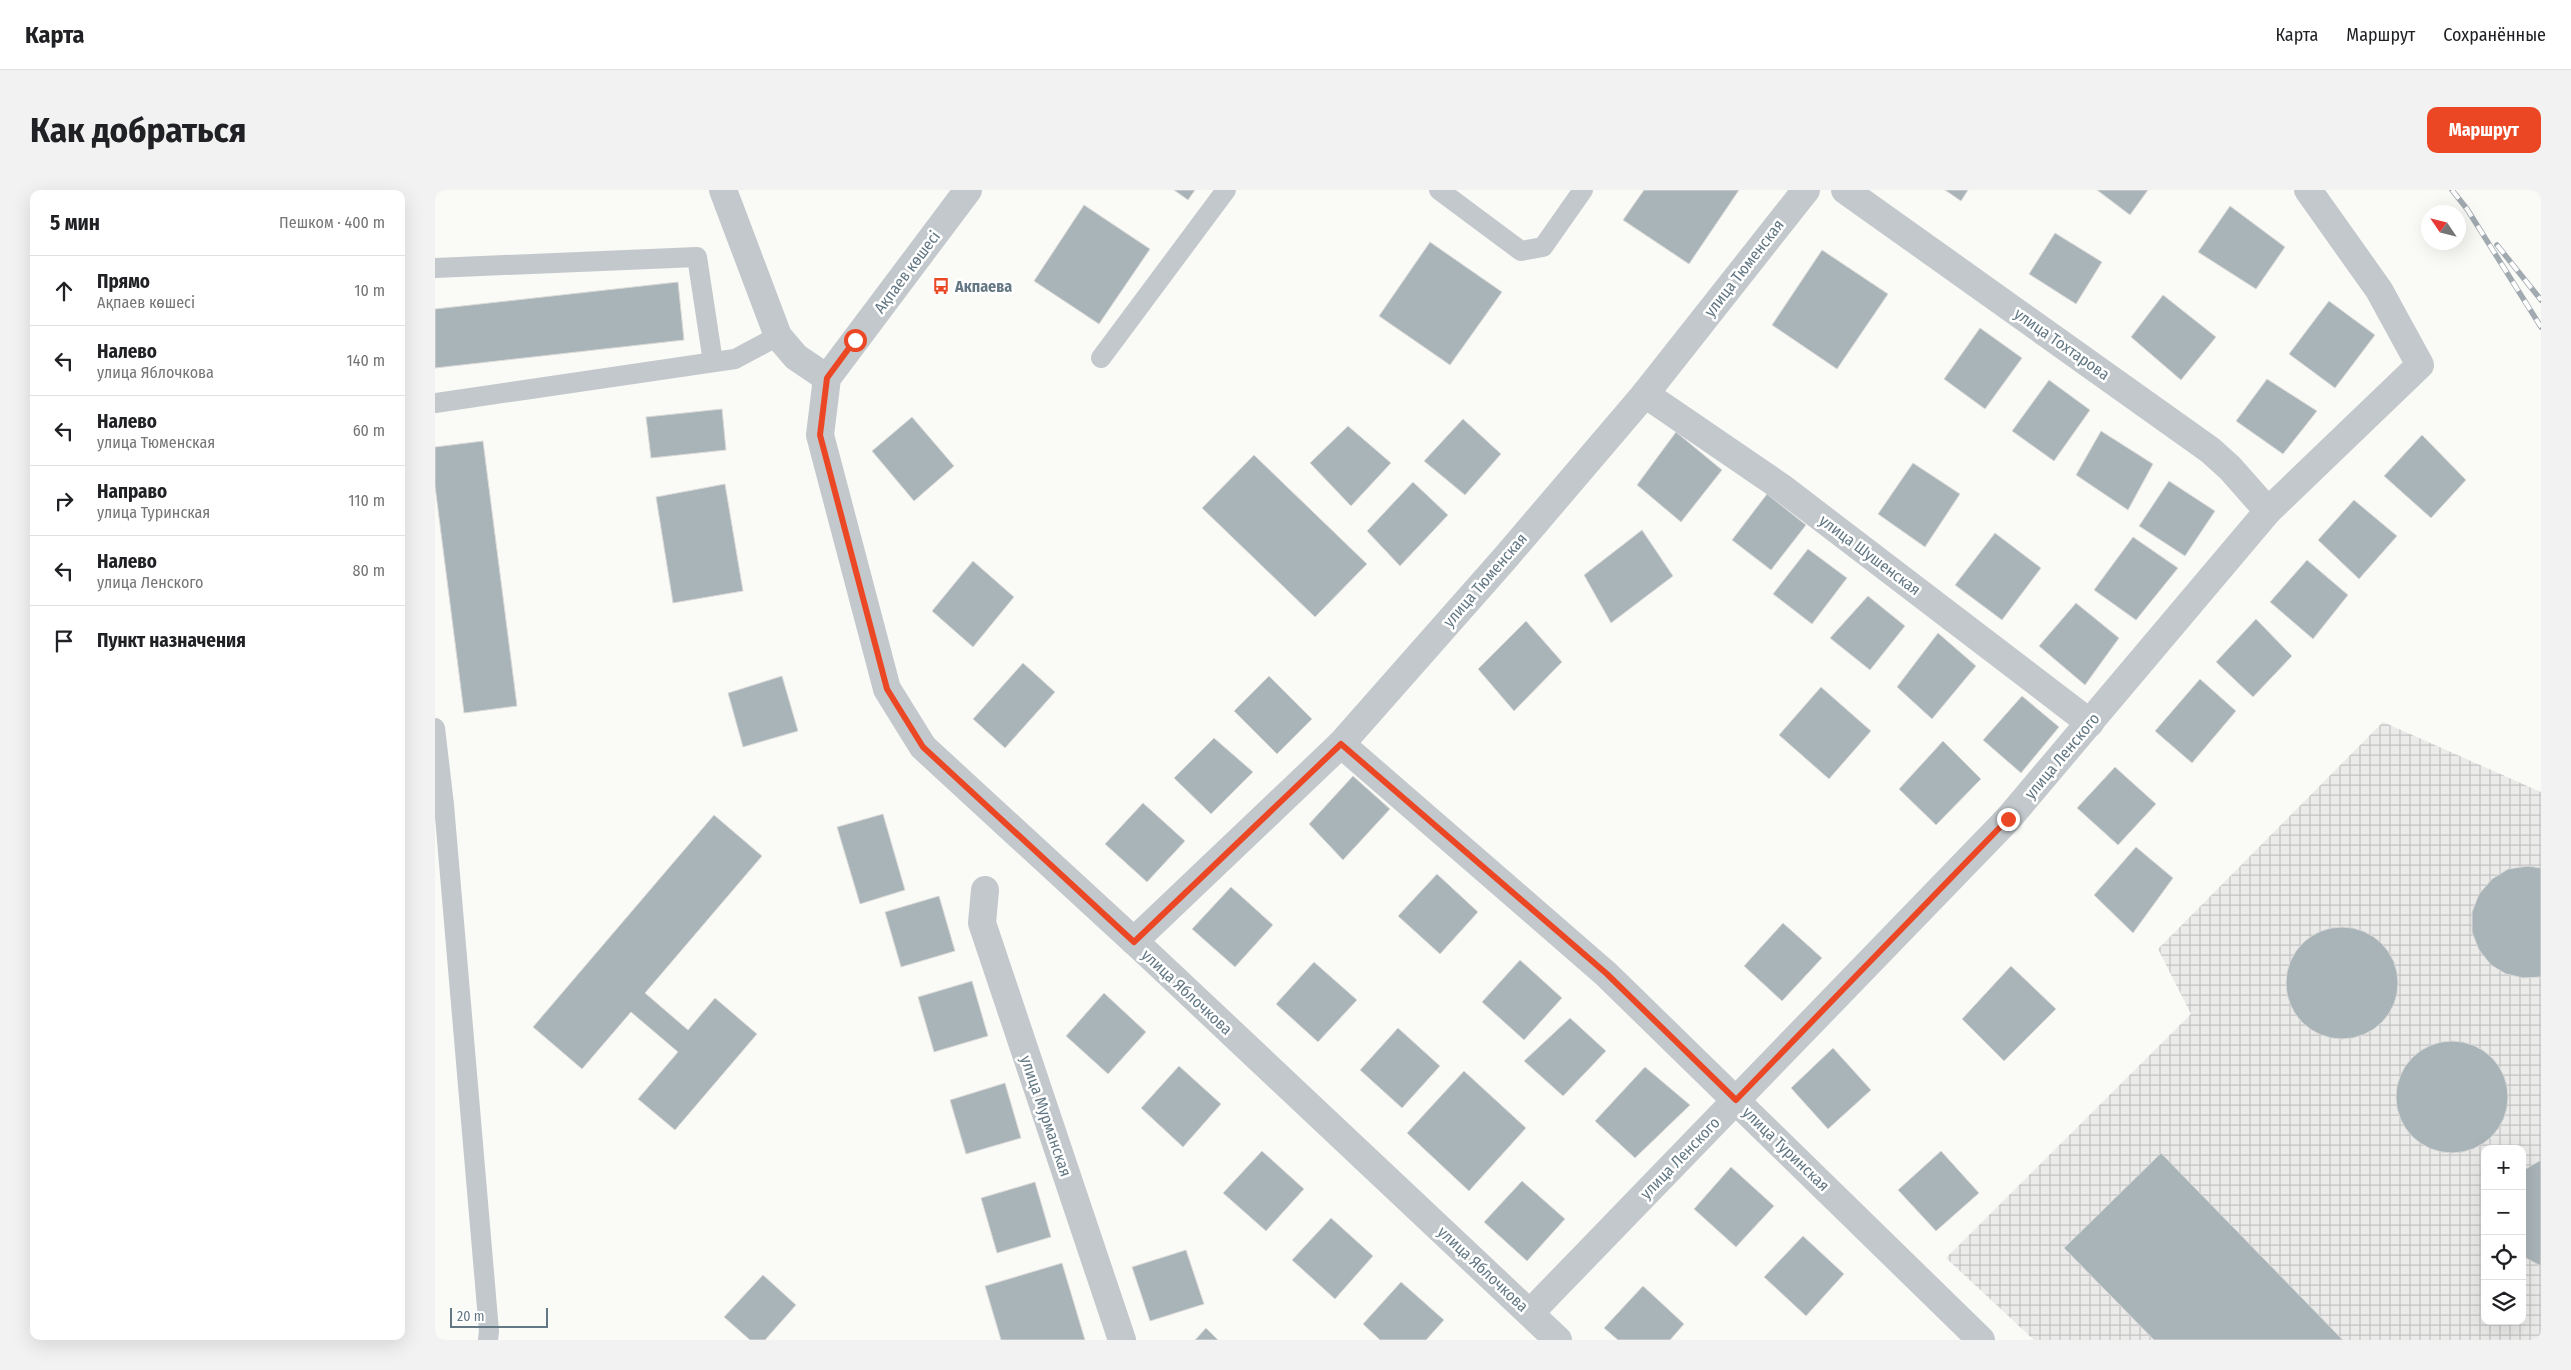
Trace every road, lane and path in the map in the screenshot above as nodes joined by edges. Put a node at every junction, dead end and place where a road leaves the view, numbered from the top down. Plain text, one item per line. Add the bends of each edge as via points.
1 (723, 190) edge
2 (968, 190) edge
3 (1226, 190) edge
4 (1439, 190) edge
5 (1583, 190) edge
6 (1806, 190) edge
7 (1845, 190) edge
8 (2308, 190) edge
9 (435, 268) edge
10 (778, 336) junction
11 (1101, 358) dead end
12 (713, 362) junction
13 (827, 378) junction
14 (1645, 394) junction
15 (435, 403) edge
16 (2268, 511) junction
17 (2090, 723) junction
18 (435, 728) edge
19 (1341, 744) junction
20 (436, 750) edge
21 (985, 890) dead end
22 (1134, 942) junction
23 (1736, 1100) junction
24 (1530, 1313) junction
25 (488, 1340) edge
26 (1122, 1340) edge
27 (1558, 1340) edge
28 (1981, 1340) edge

1 - 10 street
2 - 13 street, Ақпаев көшесі
3 - 11 lane
4 - 5 lane via 1521,251 1543,247
6 - 14 street, улица Тюменская
7 - 16 street, улица Тохтарова via 2210,450
8 - 16 street, улица Ленского via 2379,290 2419,365
9 - 12 lane via 697,257
10 - 12 lane via 735,359
10 - 13 street via 796,357
12 - 15 lane
13 - 22 street, улица Яблочкова via 820,435 887,689 923,747
14 - 17 street, улица Шушенская via 1781,487
14 - 19 street, улица Тюменская via 1506,558
16 - 17 street, улица Ленского
17 - 23 street, улица Ленского via 2008,819
18 - 20 lane
19 - 22 street, улица Тюменская
19 - 23 street, улица Туринская via 1607,974
20 - 25 lane
21 - 26 street, улица Мурманская via 982,923
22 - 24 street, улица Яблочкова
23 - 24 street, улица Ленского
23 - 28 street, улица Туринская
24 - 27 street, улица Яблочкова

